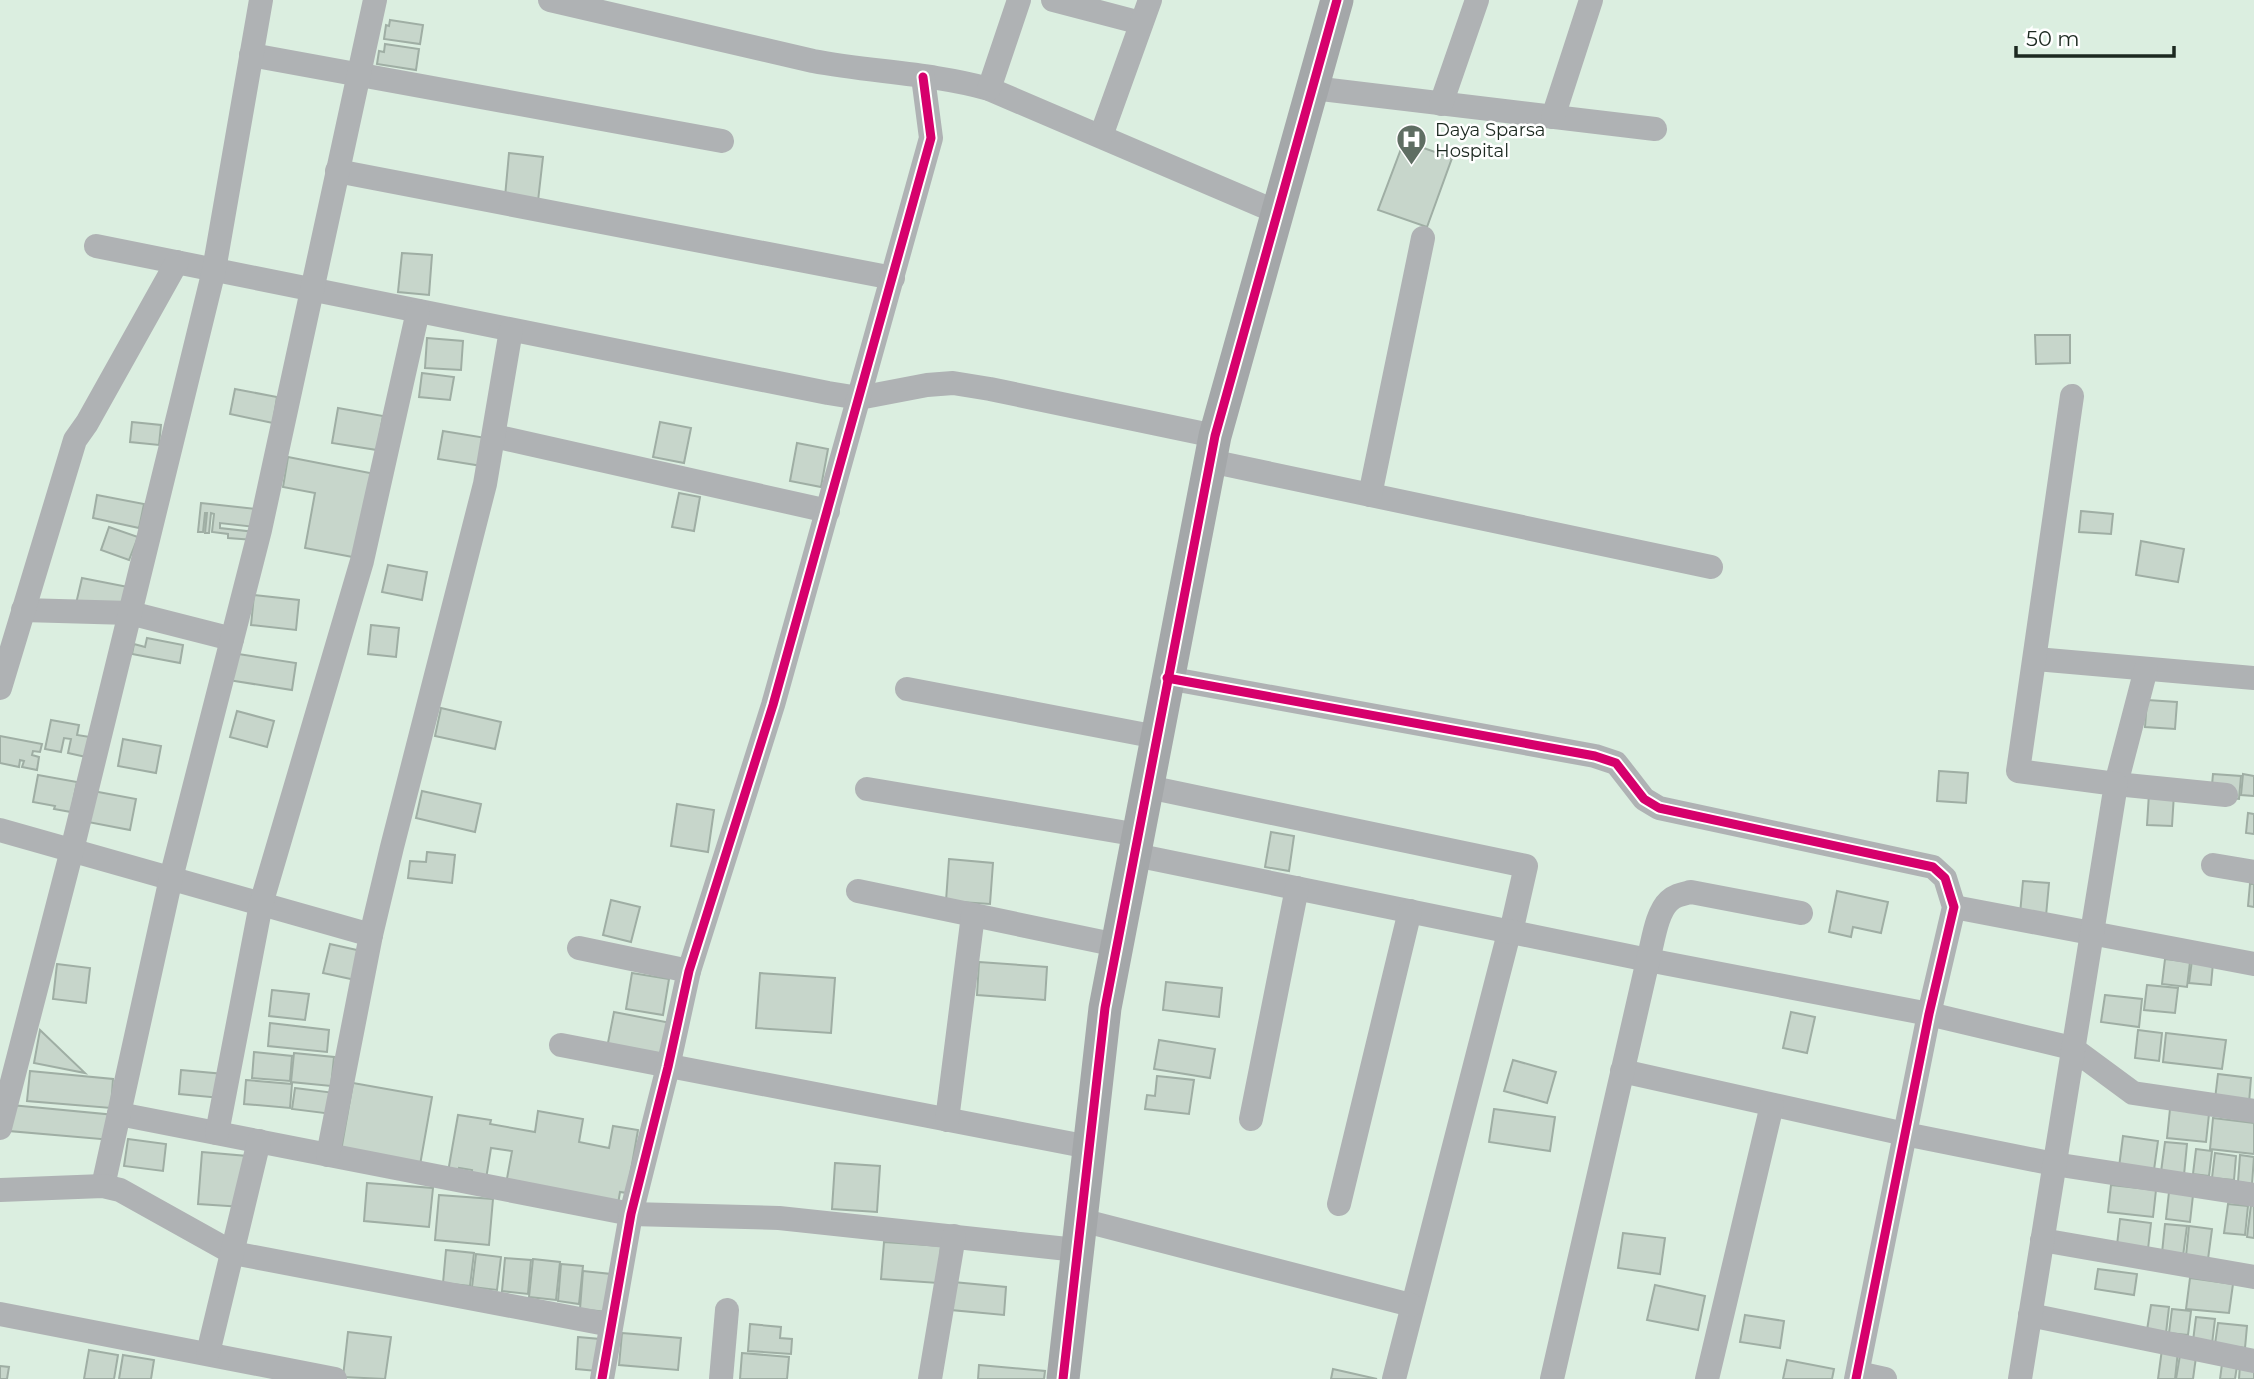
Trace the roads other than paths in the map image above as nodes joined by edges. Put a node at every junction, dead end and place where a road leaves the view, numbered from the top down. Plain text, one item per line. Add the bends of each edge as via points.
1 (261, 0) edge
2 (376, 0) edge
3 (550, 0) edge
4 (1019, 0) edge
5 (1053, 0) edge
6 (1150, 0) edge
7 (1337, 0) edge
8 (1477, 0) edge
9 (1591, 0) edge
10 (1141, 23) junction
11 (251, 55) junction
12 (358, 75) junction
13 (923, 77) junction
14 (1313, 88) junction
15 (989, 89) junction
16 (1441, 104) junction
17 (1553, 117) junction
18 (1655, 130) dead end
19 (1101, 136) junction
20 (722, 141) dead end
21 (337, 171) junction
22 (1279, 213) junction
23 (1423, 238) dead end
24 (96, 246) dead end
25 (177, 262) junction
26 (214, 270) junction
27 (893, 278) junction
28 (312, 289) junction
29 (418, 311) junction
30 (511, 330) junction
31 (2072, 396) dead end
32 (859, 398) junction
33 (494, 436) junction
34 (1212, 448) junction
35 (1370, 495) junction
36 (828, 511) junction
37 (1711, 567) dead end
38 (23, 610) junction
39 (130, 613) junction
40 (232, 639) junction
41 (2036, 659) junction
42 (2146, 669) junction
43 (1167, 678) junction
44 (2254, 678) edge
45 (0, 688) edge
46 (907, 689) dead end
47 (1157, 737) junction
48 (2116, 785) junction
49 (1148, 787) junction
50 (867, 789) dead end
51 (2225, 795) dead end
52 (0, 830) edge
53 (1137, 845) junction
54 (72, 850) junction
55 (2213, 865) dead end
56 (2254, 872) edge
57 (171, 877) junction
58 (1297, 888) junction
59 (858, 891) dead end
60 (261, 904) junction
61 (1954, 907) junction
62 (1410, 911) junction
63 (1801, 913) dead end
64 (973, 915) junction
65 (1511, 932) junction
66 (2091, 933) junction
67 (371, 935) junction
68 (1117, 945) junction
69 (579, 948) dead end
70 (1648, 960) junction
71 (2254, 964) edge
72 (689, 971) junction
73 (1929, 1014) junction
74 (561, 1045) dead end
75 (2072, 1048) junction
76 (668, 1067) junction
77 (1622, 1071) junction
78 (1772, 1105) junction
79 (2254, 1111) edge
80 (119, 1114) junction
81 (947, 1119) junction
82 (1251, 1119) dead end
83 (0, 1128) edge
84 (218, 1133) junction
85 (1905, 1134) junction
86 (259, 1141) junction
87 (1089, 1147) junction
88 (328, 1155) junction
89 (2054, 1164) junction
90 (103, 1186) junction
91 (0, 1190) edge
92 (2254, 1195) edge
93 (1339, 1204) dead end
94 (631, 1214) junction
95 (1079, 1235) junction
96 (954, 1236) junction
97 (2042, 1240) junction
98 (233, 1252) junction
99 (2254, 1277) edge
100 (1411, 1306) junction
101 (727, 1310) dead end
102 (0, 1314) edge
103 (2030, 1315) junction
104 (611, 1325) junction
105 (208, 1353) junction
106 (2254, 1361) edge
107 (1857, 1376) edge
108 (335, 1379) edge
109 (602, 1379) edge
110 (720, 1379) edge
111 (930, 1379) edge
112 (1063, 1379) edge
113 (1394, 1379) edge
114 (1552, 1379) edge
115 (1707, 1379) edge
116 (1885, 1379) edge
117 (2020, 1379) edge

1 - 11 street
2 - 12 street
3 - 13 street via 813,61
4 - 15 street
5 - 10 street
6 - 10 street
7 - 14 street
8 - 16 street
9 - 17 street
10 - 19 street
11 - 12 street
11 - 26 street
12 - 20 street
12 - 21 street
13 - 15 street
13 - 27 street via 932,138
14 - 16 street
14 - 22 street
15 - 19 street
16 - 17 street
17 - 18 street
19 - 22 street
21 - 27 street
21 - 28 street
22 - 34 street
23 - 35 street
24 - 25 street
25 - 26 street
25 - 38 street via 75,440
26 - 28 street
26 - 39 street
27 - 32 street
28 - 29 street
28 - 40 street
29 - 30 street
29 - 60 street via 362,561
30 - 32 street
30 - 33 street
31 - 41 street
32 - 34 street via 953,383 1004,391
32 - 36 street
33 - 36 street
33 - 67 street
34 - 35 street
34 - 43 street
35 - 37 street
36 - 72 street
38 - 39 street
38 - 45 street
39 - 40 street
39 - 54 street
40 - 57 street
41 - 42 street
41 - 48 street via 2018,771
42 - 44 street
42 - 48 street
43 - 47 street
43 - 61 street via 1595,756 1616,764 1644,799 1659,808 1933,867 1945,878
46 - 47 street
47 - 49 street
48 - 51 street
48 - 66 street
49 - 53 street
49 - 65 street via 1526,866
50 - 53 street
52 - 54 street
53 - 58 street
53 - 68 street
54 - 57 street
54 - 83 street
55 - 56 street
57 - 60 street
57 - 80 street
58 - 62 street
58 - 82 street
59 - 64 street
60 - 67 street
60 - 84 street
61 - 66 street
61 - 73 street
62 - 65 street
62 - 93 street
63 - 70 street via 1691,892 1677,895 1661,914
64 - 68 street
64 - 81 street
65 - 70 street
65 - 100 street
66 - 71 street
66 - 75 street
67 - 88 street
68 - 87 street
69 - 72 street
70 - 73 street
70 - 77 street
72 - 76 street
73 - 75 street
73 - 85 street
74 - 76 street
75 - 79 street via 2133,1093
75 - 89 street
76 - 81 street
76 - 94 street
77 - 78 street
77 - 114 street
78 - 85 street
78 - 115 street
80 - 84 street
80 - 90 street
81 - 87 street
84 - 86 street
85 - 89 street
85 - 107 street
86 - 88 street
86 - 98 street
87 - 95 street
88 - 94 street
89 - 92 street
89 - 97 street
90 - 91 street
90 - 98 street via 120,1190
94 - 96 street via 779,1218
94 - 104 street
95 - 96 street
95 - 100 street
95 - 112 street
96 - 111 street
97 - 99 street
97 - 103 street
98 - 104 street
98 - 105 street
100 - 113 street
101 - 110 street
102 - 105 street
103 - 106 street
103 - 117 street
104 - 109 street
105 - 108 street
107 - 116 street

